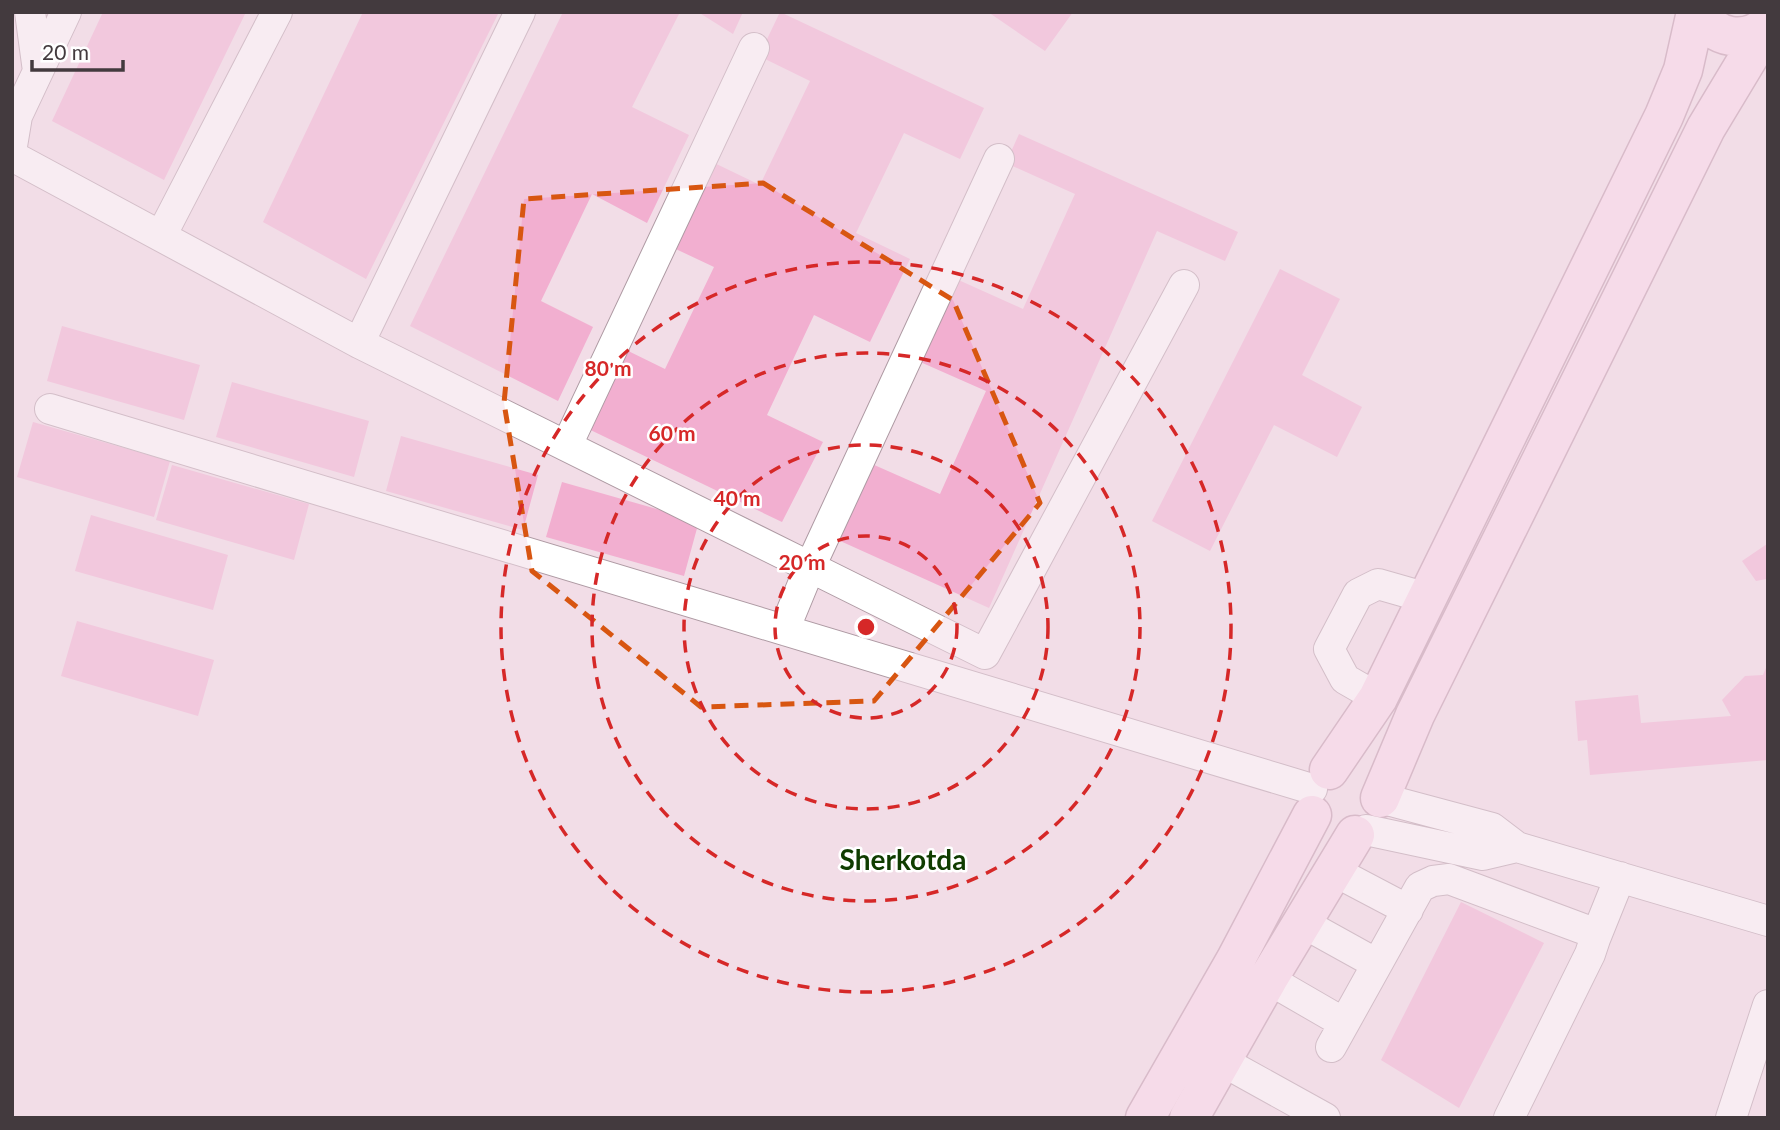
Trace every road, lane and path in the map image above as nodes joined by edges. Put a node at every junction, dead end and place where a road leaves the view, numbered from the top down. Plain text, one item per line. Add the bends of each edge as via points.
1 (30, 12) edge
2 (66, 12) edge
3 (277, 12) edge
4 (520, 12) edge
5 (1698, 12) edge
6 (1768, 24) edge
7 (754, 48) dead end
8 (38, 71) junction
9 (12, 146) edge
10 (12, 156) edge
11 (999, 159) dead end
12 (161, 236) junction
13 (1184, 285) dead end
14 (359, 343) junction
15 (50, 409) dead end
16 (567, 445) junction
17 (810, 567) junction
18 (1427, 598) junction
19 (784, 630) junction
20 (1378, 698) junction
21 (1318, 791) junction
22 (1367, 821) junction
23 (1334, 871) junction
24 (1619, 877) junction
25 (1408, 910) junction
26 (1768, 921) edge
27 (1303, 923) junction
28 (1595, 939) junction
29 (1377, 964) junction
30 (1268, 979) junction
31 (1768, 1005) edge
32 (1222, 1061) junction
33 (1145, 1118) edge
34 (1189, 1118) edge
35 (1325, 1118) edge
36 (1509, 1118) edge
37 (1731, 1118) edge

1 - 8 street
2 - 8 street
3 - 12 street
4 - 14 street
5 - 6 main road via 1707,24 1731,37 1754,34
5 - 18 main road via 1683,70 1664,116
6 - 22 main road via 1706,128
7 - 16 street
8 - 9 street via 17,116
10 - 12 street
11 - 17 street
12 - 14 street
13 - 17 street via 985,654
14 - 16 street
15 - 19 street
16 - 17 street
17 - 19 street
18 - 20 main road
18 - 20 street via 1378,584 1358,594 1329,649 1345,678
19 - 21 street
20 - 21 main road
21 - 22 main road via 1322,828 1333,835
21 - 22 main road via 1341,767 1362,771 1377,786
21 - 33 main road via 1235,961
22 - 23 main road
22 - 24 street via 1483,855 1517,847
23 - 25 street
23 - 27 main road
24 - 26 street
24 - 28 street
25 - 28 street via 1420,887 1448,879 1586,930
25 - 29 street
27 - 29 street
27 - 30 main road
28 - 36 street
29 - 30 street via 1338,1035
30 - 32 main road
31 - 37 street
32 - 34 main road
32 - 35 street

